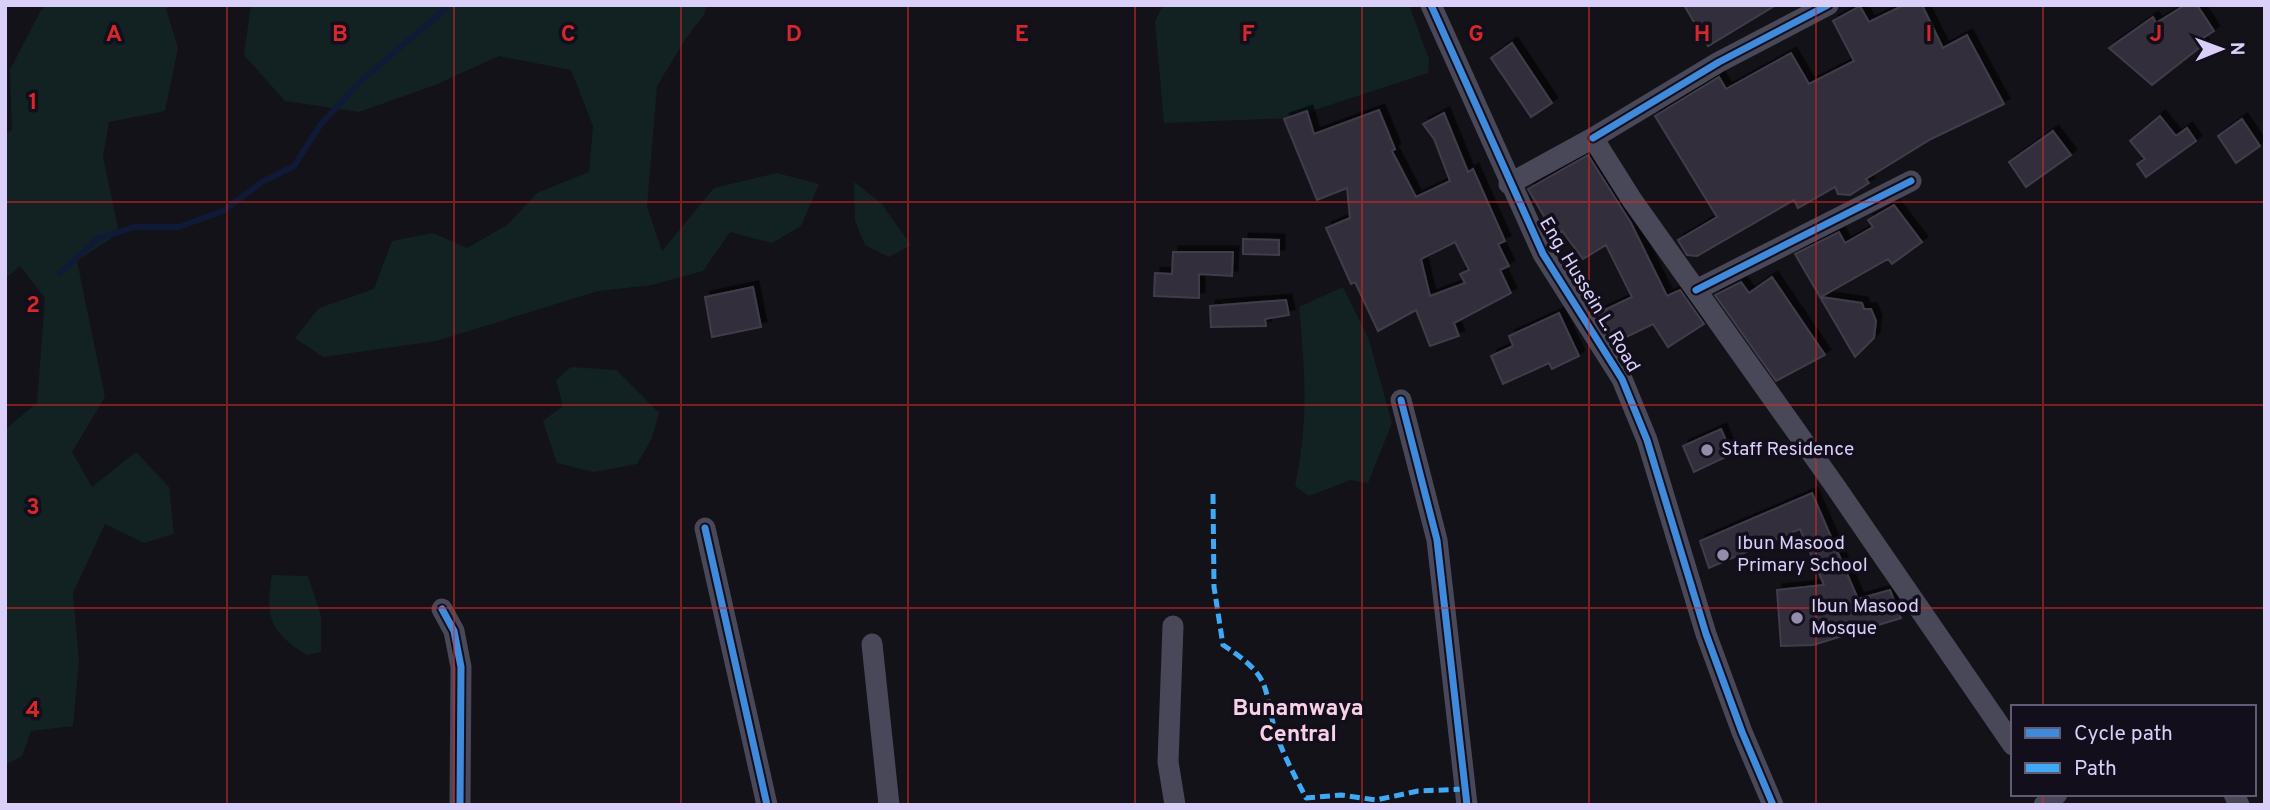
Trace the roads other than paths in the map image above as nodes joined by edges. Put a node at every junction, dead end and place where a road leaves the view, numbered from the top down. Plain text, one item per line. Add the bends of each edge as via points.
1 (1432, 5) edge
2 (1828, 5) edge
3 (1593, 138) junction
4 (1911, 181) dead end
5 (1509, 184) junction
6 (1696, 290) junction
7 (1401, 400) dead end
8 (705, 528) dead end
9 (442, 609) dead end
10 (1172, 626) dead end
11 (872, 644) dead end
12 (2011, 742) edge
13 (460, 805) edge
14 (767, 805) edge
15 (889, 805) edge
16 (1175, 805) edge
17 (1467, 805) edge
18 (1773, 805) edge

1 - 5 street, Eng. Hussein L. Road
2 - 3 street via 1719,62
3 - 5 street
3 - 6 street
4 - 6 street
5 - 18 street, Eng. Hussein L. Road via 1543,254 1622,379 1647,440 1706,634
6 - 12 street
7 - 17 street via 1437,540
8 - 14 street
9 - 13 street via 456,638 461,667
10 - 16 street via 1168,762
11 - 15 street

